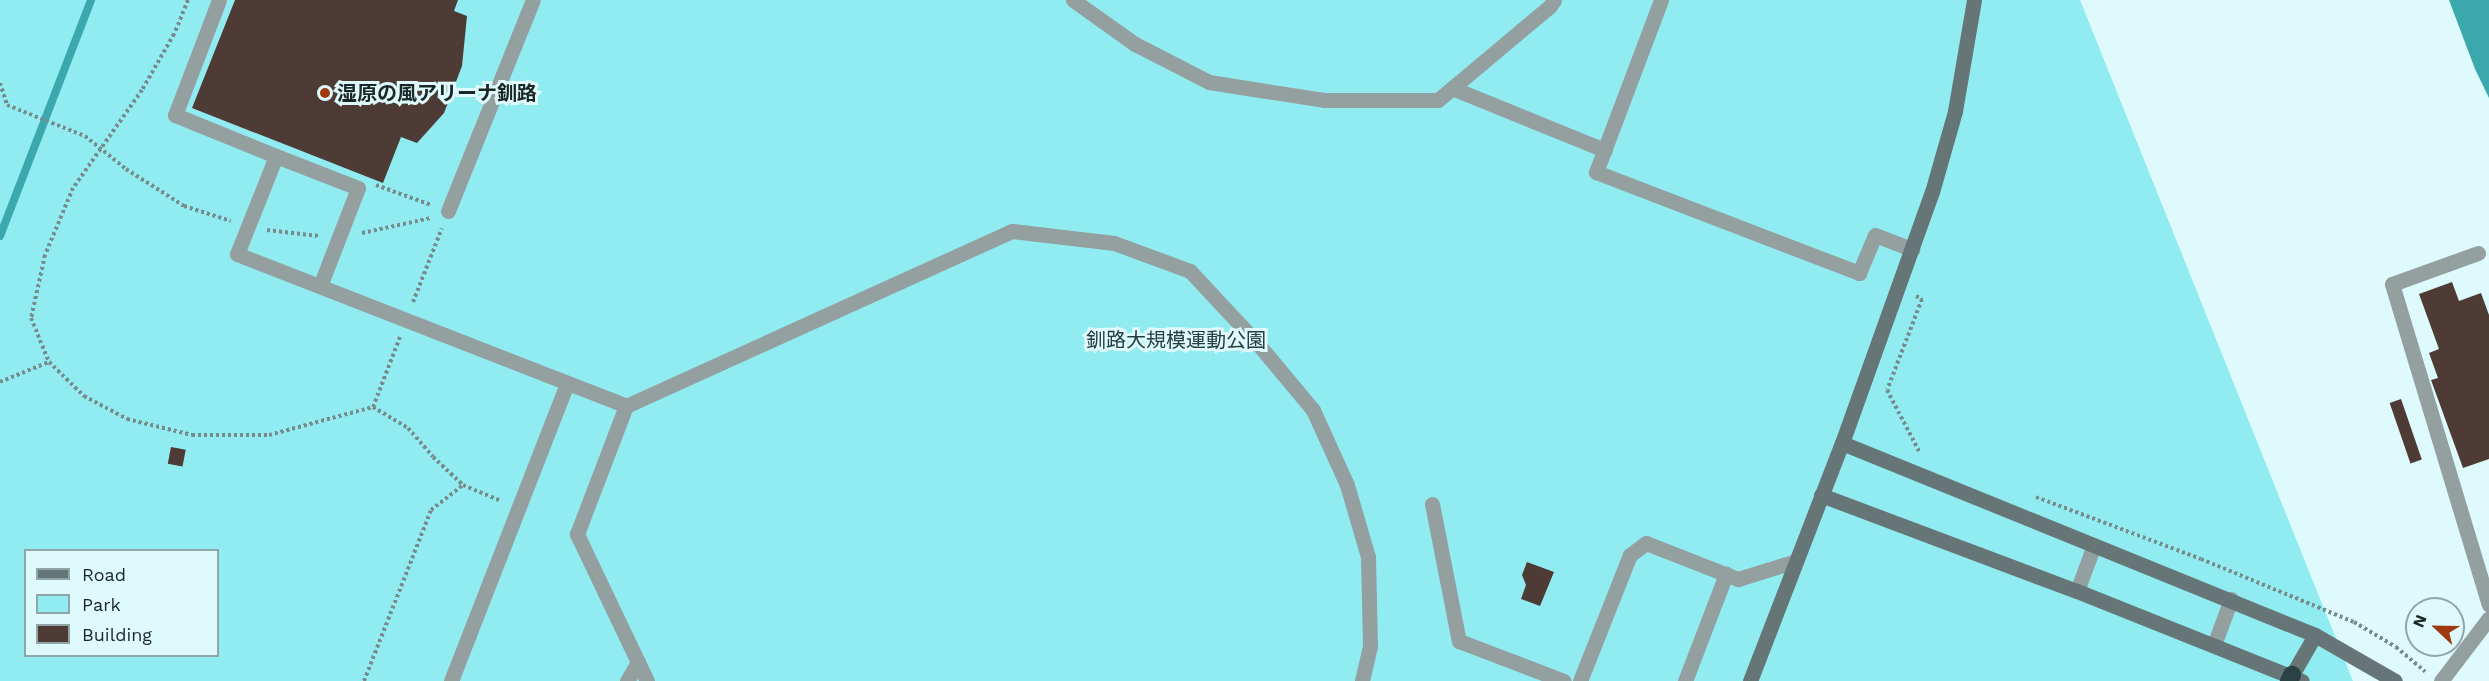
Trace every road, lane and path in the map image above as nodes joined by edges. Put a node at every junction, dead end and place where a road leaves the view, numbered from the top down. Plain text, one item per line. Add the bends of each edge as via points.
1 (188, 0) edge
2 (219, 0) edge
3 (533, 0) edge
4 (1073, 0) edge
5 (1554, 0) edge
6 (1660, 0) edge
7 (1974, 0) edge
8 (0, 83) edge
9 (1452, 88) junction
10 (86, 136) dead end
11 (1605, 150) junction
12 (276, 156) junction
13 (358, 188) junction
14 (448, 211) joint
15 (1912, 249) junction
16 (2478, 253) dead end
17 (320, 286) junction
18 (1898, 289) junction
19 (49, 362) junction
20 (0, 382) edge
21 (567, 383) junction
22 (626, 406) junction
23 (1842, 444) junction
24 (1921, 454) dead end
25 (463, 485) junction
26 (1821, 495) junction
27 (2033, 496) dead end
28 (1431, 504) dead end
29 (518, 508) junction
30 (2094, 544) junction
31 (1796, 561) junction
32 (1726, 574) junction
33 (2077, 591) junction
34 (2231, 599) junction
35 (2489, 605) edge
36 (2489, 618) edge
37 (2315, 635) junction
38 (2214, 645) junction
39 (638, 662) junction
40 (2435, 678) edge
41 (2294, 679) edge
42 (364, 681) edge
43 (451, 681) edge
44 (627, 681) edge
45 (647, 681) edge
46 (1362, 681) edge
47 (1564, 681) edge
48 (1580, 681) edge
49 (1685, 681) edge
50 (1750, 681) edge
51 (2395, 681) edge

1 - 19 path via 142,90 73,188 45,255 31,318
2 - 12 street via 175,115
3 - 14 street
4 - 9 street via 1134,44 1209,82 1324,100 1438,100
5 - 9 street
6 - 11 street
7 - 15 street via 1954,111
8 - 10 path via 7,105
9 - 11 street
11 - 15 street via 1596,172 1858,273 1875,235
12 - 13 street
12 - 17 street via 237,254
13 - 14 path via 371,184
13 - 17 street
15 - 18 street
16 - 35 street via 2392,284
17 - 21 street
18 - 23 street
18 - 24 path via 1922,299 1887,390
19 - 20 path
19 - 25 path via 84,396 127,419 192,435 269,435 374,407 408,428
21 - 22 street
21 - 29 street
22 - 39 street via 577,534
22 - 46 street via 1012,231 1114,243 1190,272 1313,410 1347,484 1368,557 1370,646
23 - 26 street
23 - 30 street
25 - 29 path
25 - 42 path via 431,510
26 - 31 street
26 - 33 street
27 - 40 path via 2354,622 2396,647
28 - 47 street via 1459,641
29 - 43 street
30 - 33 street
30 - 34 street
31 - 32 street via 1738,579
31 - 50 street
32 - 48 street via 1646,543 1630,555
32 - 49 street
33 - 38 street
34 - 37 street
34 - 38 street
36 - 40 street
37 - 41 street
37 - 51 street
38 - 41 street
39 - 44 street
39 - 45 street

